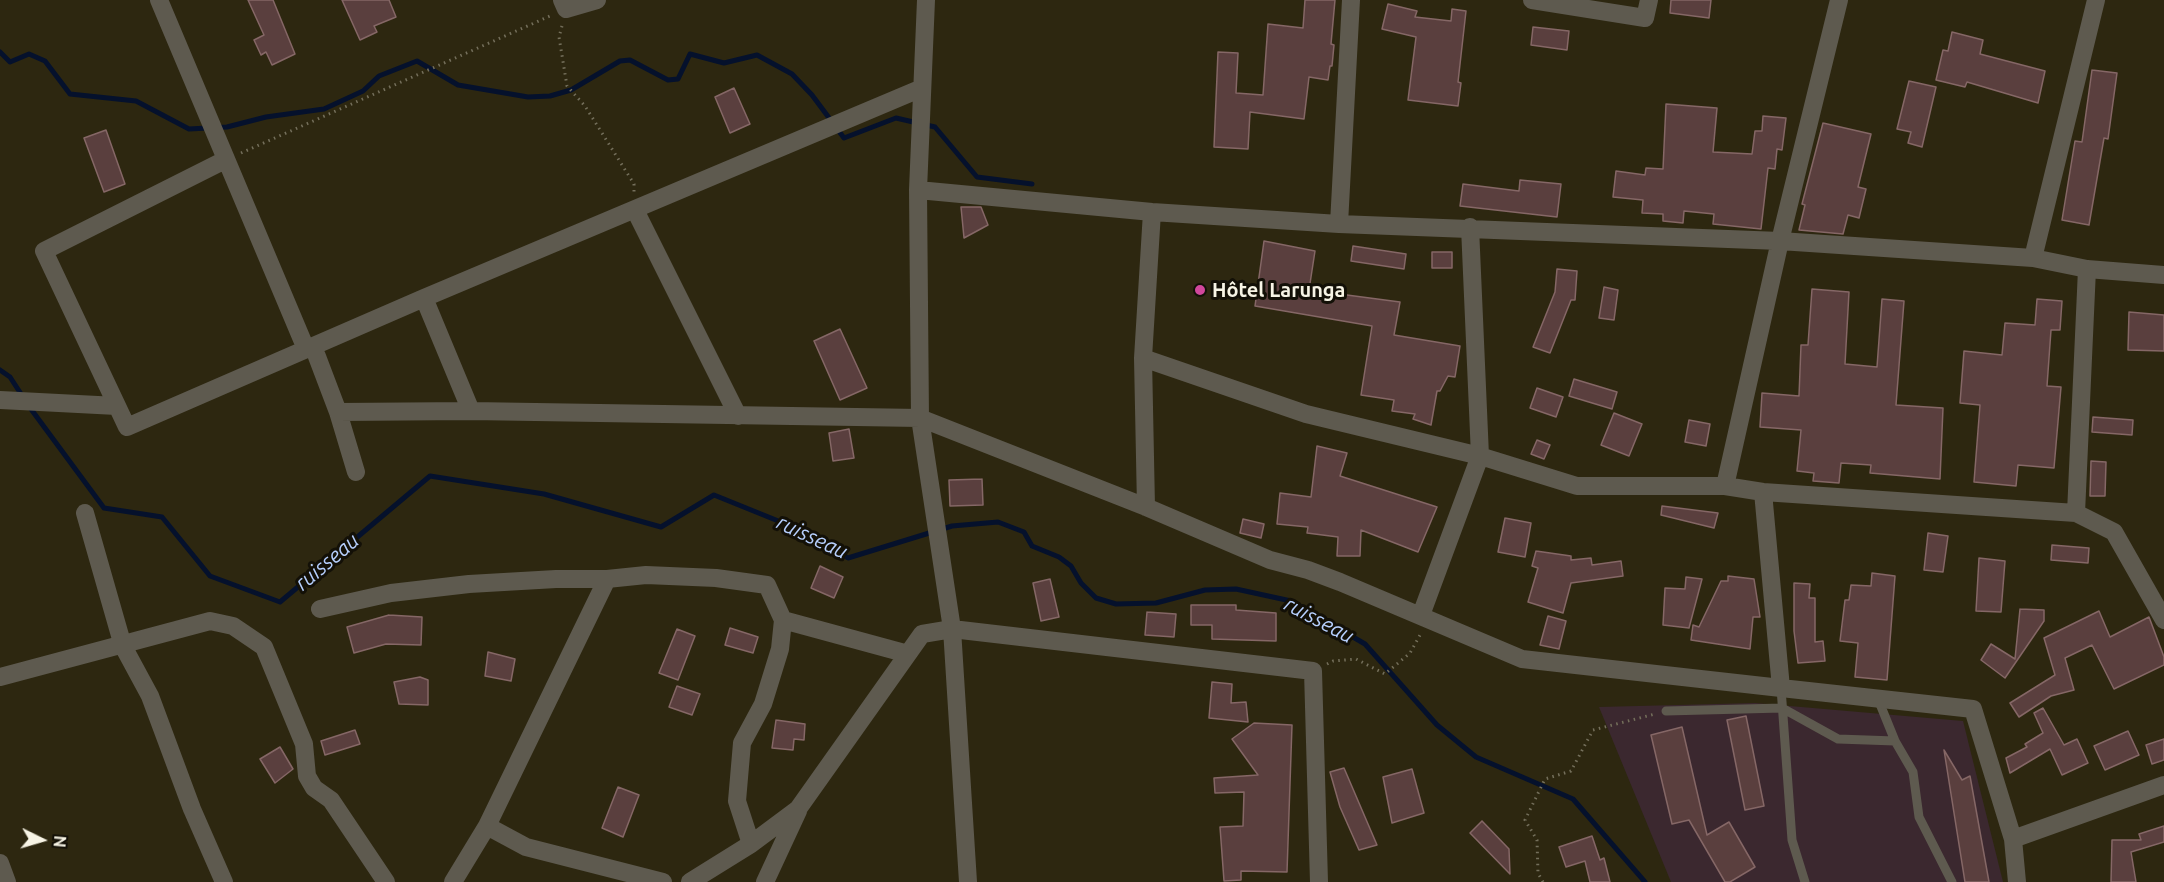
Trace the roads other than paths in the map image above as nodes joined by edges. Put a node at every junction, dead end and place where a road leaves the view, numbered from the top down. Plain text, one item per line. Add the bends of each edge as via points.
1 (159, 0) edge
2 (597, 0) edge
3 (926, 0) edge
4 (1351, 0) edge
5 (1532, 0) edge
6 (1649, 0) edge
7 (1839, 0) edge
8 (2096, 0) edge
9 (564, 5) edge
10 (922, 88) junction
11 (225, 160) junction
12 (918, 190) junction
13 (635, 210) junction
14 (1152, 212) junction
15 (1339, 224) junction
16 (1470, 227) junction
17 (1780, 241) junction
18 (2033, 258) junction
19 (2088, 269) junction
20 (2164, 274) edge
21 (424, 298) junction
22 (310, 348) junction
23 (1143, 358) junction
24 (0, 400) edge
25 (117, 406) junction
26 (471, 411) junction
27 (338, 412) junction
28 (738, 416) junction
29 (920, 418) junction
30 (1480, 456) junction
31 (356, 472) dead end
32 (1725, 486) junction
33 (1763, 492) junction
34 (1146, 507) junction
35 (85, 513) dead end
36 (2076, 513) junction
37 (607, 579) junction
38 (320, 609) dead end
39 (1421, 615) junction
40 (783, 620) junction
41 (2164, 620) edge
42 (952, 629) junction
43 (123, 646) junction
44 (908, 654) junction
45 (0, 677) edge
46 (1781, 688) junction
47 (1877, 696) junction
48 (1782, 708) junction
49 (1666, 711) road end
50 (1895, 741) junction
51 (2164, 785) edge
52 (798, 809) junction
53 (487, 826) junction
54 (2013, 838) junction
55 (751, 844) junction
56 (0, 863) edge
57 (7, 882) edge
58 (224, 882) edge
59 (386, 882) edge
60 (453, 882) edge
61 (663, 882) edge
62 (690, 882) edge
63 (765, 882) edge
64 (968, 882) edge
65 (1319, 882) edge
66 (1805, 882) edge
67 (1952, 882) edge
68 (2017, 882) edge

1 - 11 street
2 - 9 street
3 - 10 street
4 - 15 street
5 - 6 street via 1645,18
7 - 17 street
8 - 18 street
10 - 12 street
10 - 13 street
11 - 22 street
11 - 25 street via 44,251
12 - 14 street
12 - 29 street
13 - 21 street
13 - 28 street
14 - 15 street
14 - 23 street
15 - 16 street
16 - 17 street
16 - 30 street
17 - 18 street
17 - 32 street
18 - 19 street
19 - 20 street
19 - 36 street
21 - 22 street
21 - 26 street
22 - 25 street via 127,427
22 - 27 street
23 - 30 street via 1306,414
23 - 34 street
24 - 25 street
26 - 27 street
26 - 28 street
27 - 31 street
28 - 29 street
29 - 34 street
29 - 42 street
30 - 32 street via 1577,486
30 - 39 street
32 - 33 street
33 - 36 street
33 - 46 street
34 - 39 street via 1270,561 1308,570
35 - 43 street
36 - 41 street via 2114,532
37 - 38 street via 470,584 391,593
37 - 40 street via 646,575 767,585
37 - 53 street
39 - 46 street via 1522,659
40 - 44 street
40 - 55 street via 780,650 763,704 742,743 737,801
42 - 44 street via 922,634
42 - 64 street
42 - 65 street via 1313,671
43 - 45 street
43 - 58 street via 150,696
43 - 59 street via 210,621 233,626 264,647 304,744 307,776 314,788 331,800
44 - 52 street
46 - 47 street
46 - 48 lane
47 - 50 lane
47 - 54 street via 1973,709
48 - 49 lane
48 - 50 lane via 1838,739
48 - 66 lane via 1792,840
50 - 67 lane via 1913,772 1919,818
51 - 54 street
52 - 55 street
52 - 63 street
53 - 60 street
53 - 61 street via 526,847
54 - 68 street
55 - 62 street
56 - 57 street

